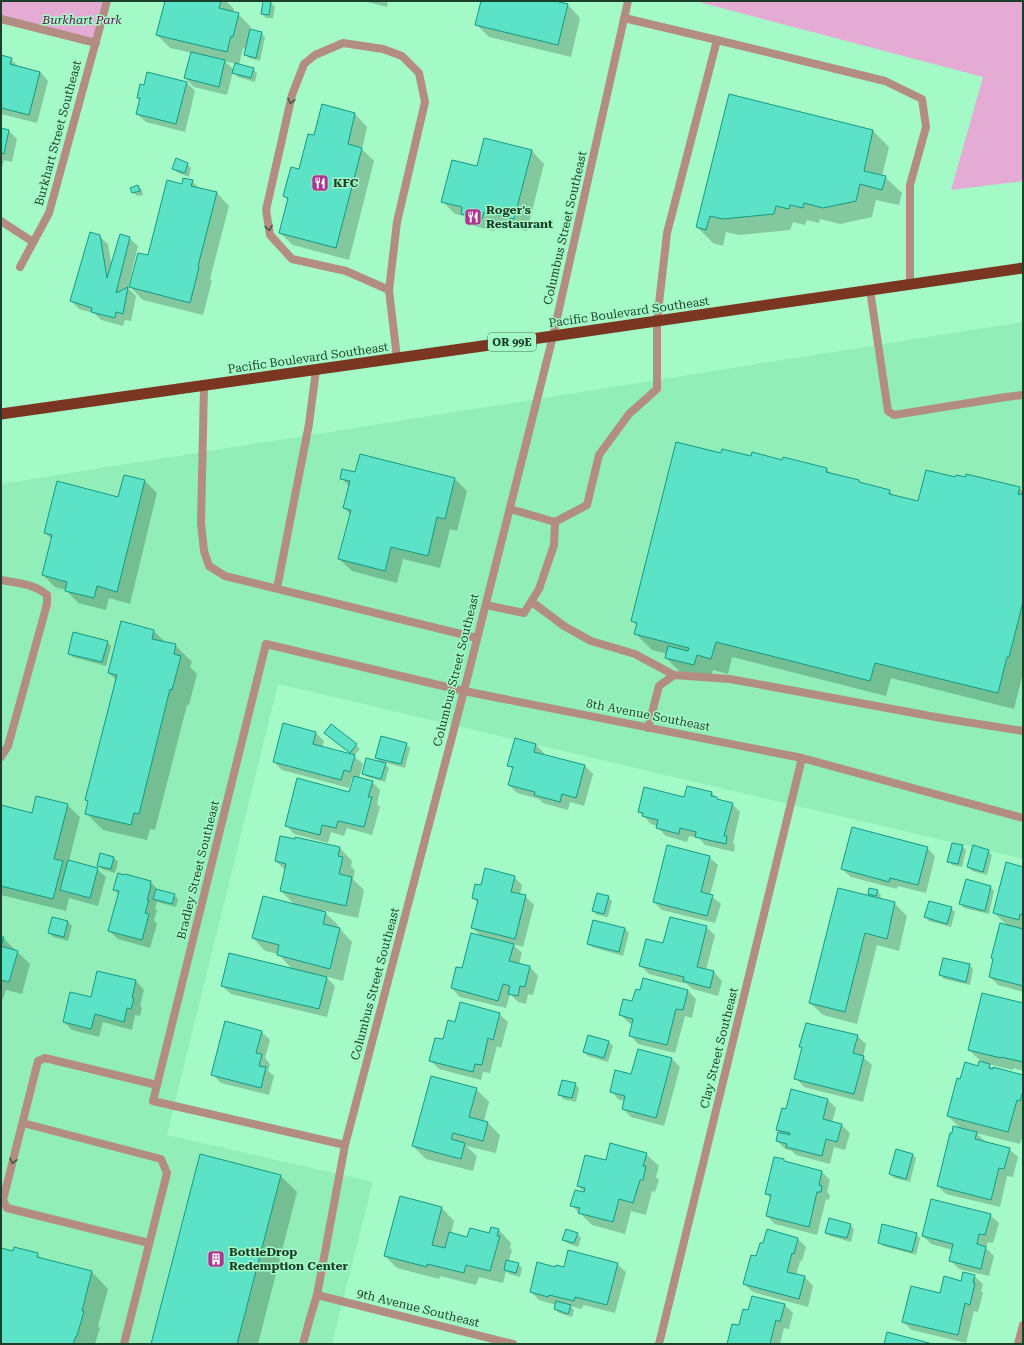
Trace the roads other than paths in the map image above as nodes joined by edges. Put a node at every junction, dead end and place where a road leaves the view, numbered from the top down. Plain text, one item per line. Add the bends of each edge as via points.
1 (106, 1) edge
2 (628, 1) edge
3 (624, 18) junction
4 (1, 19) edge
5 (718, 40) junction
6 (96, 43) junction
7 (1, 221) edge
8 (33, 242) junction
9 (20, 267) dead end
10 (1023, 268) edge
11 (910, 284) junction
12 (390, 290) junction
13 (870, 290) junction
14 (657, 321) junction
15 (553, 336) junction
16 (397, 358) junction
17 (316, 370) junction
18 (204, 386) junction
19 (1023, 396) edge
20 (1, 414) edge
21 (510, 509) junction
22 (555, 522) junction
23 (1, 580) edge
24 (277, 588) junction
25 (532, 602) junction
26 (486, 605) junction
27 (477, 638) junction
28 (266, 644) joint
29 (674, 675) junction
30 (464, 691) junction
31 (648, 728) junction
32 (1023, 731) edge
33 (1, 756) edge
34 (802, 758) junction
35 (1023, 818) edge
36 (157, 1085) junction
37 (23, 1123) junction
38 (345, 1145) junction
39 (149, 1243) junction
40 (317, 1295) junction
41 (1023, 1325) edge
42 (124, 1344) edge
43 (303, 1344) edge
44 (513, 1344) edge
45 (659, 1344) edge
46 (1018, 1344) edge

1 - 6 street, Burkhart Street Southeast
2 - 3 street, Columbus Street Southeast
3 - 5 street
3 - 15 street, Columbus Street Southeast
4 - 6 street
5 - 11 street via 885,81 922,99 926,127 910,186
5 - 14 street via 667,233
6 - 8 street, Burkhart Street Southeast via 49,213
7 - 8 street
8 - 9 street, Burkhart Street Southeast
10 - 11 highway, Pacific Boulevard Southeast / OR 99E
11 - 13 highway, Pacific Boulevard Southeast / OR 99E
12 -> 12 street via 397,222 425,102 419,72 402,56 383,49 343,43 315,55 304,64 292,95 266,210 270,235 292,258 346,272
12 - 16 street
13 - 14 highway, Pacific Boulevard Southeast / OR 99E
13 - 19 street via 888,411 894,415
14 - 15 highway, Pacific Boulevard Southeast / OR 99E
14 - 22 street via 657,389 629,414 599,455 587,505
15 - 16 highway, Pacific Boulevard Southeast / OR 99E
15 - 21 street, Columbus Street Southeast
16 - 17 highway, Pacific Boulevard Southeast / OR 99E
17 - 18 highway, Pacific Boulevard Southeast / OR 99E
17 - 24 street
18 - 20 highway, Pacific Boulevard Southeast / OR 99E
18 - 24 street via 201,523 204,551 209,566 225,576
21 - 22 street
21 - 26 street, Columbus Street Southeast
22 - 25 street via 554,545
23 - 33 street via 27,585 42,590 47,595 45,611 8,746
24 - 27 street
25 - 26 street via 524,613
25 - 29 street via 564,626 591,641 635,654
26 - 27 street, Columbus Street Southeast
27 - 30 street, Columbus Street Southeast
28 - 30 street, 8th Avenue Southeast
28 - 36 street, Bradley Street Southeast
29 - 31 street via 659,686
29 - 32 street via 730,679
30 - 31 street, 8th Avenue Southeast
30 - 38 street, Columbus Street Southeast
31 - 34 street, 8th Avenue Southeast
34 - 35 street, 8th Avenue Southeast
34 - 45 street, Clay Street Southeast
36 - 37 street via 45,1058 38,1061
36 - 38 street, Bradley Street Southeast via 153,1101
37 - 39 street via 161,1159 167,1173
37 -> 39 street via 3,1200 7,1208
38 - 40 street, Columbus Street Southeast
39 - 42 street
40 - 43 street, Columbus Street Southeast
40 - 44 street, 9th Avenue Southeast
41 - 46 street

